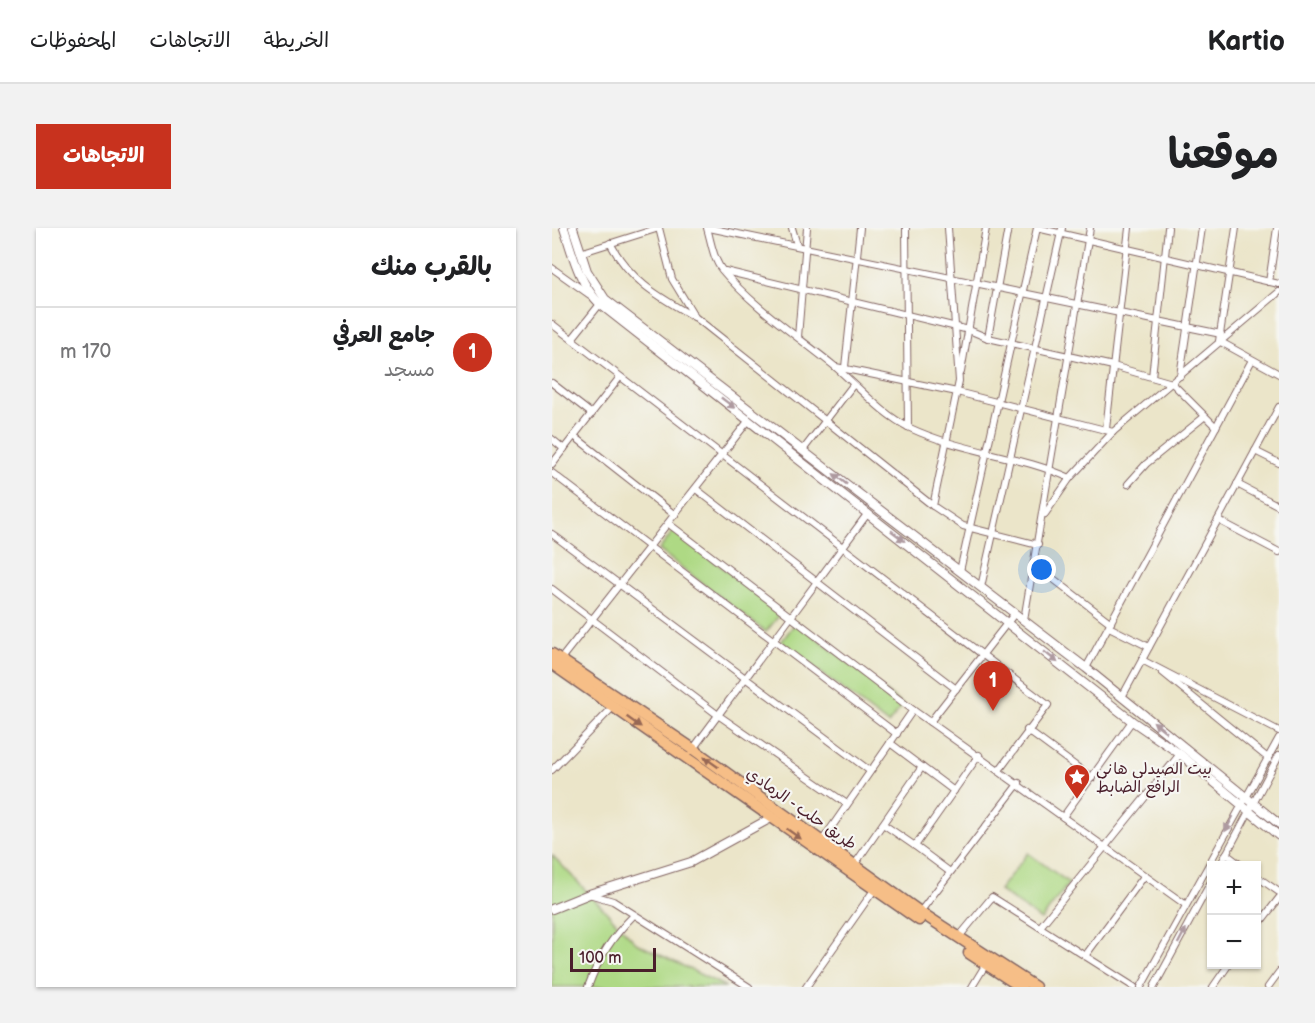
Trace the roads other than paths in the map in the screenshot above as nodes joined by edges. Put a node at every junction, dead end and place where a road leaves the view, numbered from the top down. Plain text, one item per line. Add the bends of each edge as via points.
1 (564, 228) edge
2 (573, 228) edge
3 (659, 228) edge
4 (708, 228) edge
5 (792, 228) edge
6 (807, 228) edge
7 (860, 228) edge
8 (906, 228) edge
9 (948, 228) edge
10 (986, 228) edge
11 (1008, 228) edge
12 (1037, 228) edge
13 (1090, 228) edge
14 (1129, 228) edge
15 (1168, 228) edge
16 (1202, 228) edge
17 (1236, 228) edge
18 (1277, 228) edge
19 (1061, 231) edge
20 (746, 232) edge
21 (1088, 240) junction
22 (610, 243) junction
23 (797, 245) junction
24 (805, 246) junction
25 (1127, 249) junction
26 (580, 254) junction
27 (858, 257) junction
28 (1164, 258) junction
29 (1196, 265) junction
30 (908, 267) junction
31 (552, 268) edge
32 (722, 270) junction
33 (1230, 273) junction
34 (951, 278) junction
35 (1269, 282) junction
36 (978, 284) junction
37 (1279, 284) edge
38 (801, 288) junction
39 (997, 288) junction
40 (1279, 292) edge
41 (1022, 294) junction
42 (590, 295) junction
43 (1045, 298) junction
44 (852, 301) junction
45 (600, 304) junction
46 (1077, 305) junction
47 (1119, 314) junction
48 (695, 317) junction
49 (907, 317) junction
50 (1158, 323) junction
51 (552, 324) edge
52 (1185, 328) junction
53 (955, 329) junction
54 (969, 330) junction
55 (798, 337) junction
56 (988, 338) junction
57 (1220, 338) junction
58 (572, 339) junction
59 (1011, 344) junction
60 (1034, 349) junction
61 (1069, 357) junction
62 (1252, 360) junction
63 (1113, 366) junction
64 (835, 367) junction
65 (845, 367) junction
66 (1279, 374) edge
67 (1180, 376) junction
68 (620, 377) junction
69 (1152, 378) junction
70 (907, 381) junction
71 (959, 381) junction
72 (552, 383) edge
73 (1172, 383) junction
74 (853, 385) junction
75 (957, 392) junction
76 (999, 402) junction
77 (1279, 407) edge
78 (1020, 409) junction
79 (592, 414) junction
80 (1204, 417) junction
81 (1059, 418) junction
82 (749, 420) junction
83 (1276, 420) edge
84 (825, 421) junction
85 (908, 427) junction
86 (1216, 427) junction
87 (1106, 429) junction
88 (1113, 432) junction
89 (574, 436) junction
90 (552, 439) edge
91 (947, 442) junction
92 (564, 448) junction
93 (803, 450) junction
94 (1255, 451) junction
95 (986, 452) junction
96 (722, 455) junction
97 (1009, 458) junction
98 (552, 464) edge
99 (1279, 464) edge
100 (1050, 469) junction
101 (552, 473) edge
102 (1070, 478) junction
103 (1128, 484) dead end
104 (1238, 484) junction
105 (696, 489) junction
106 (933, 506) junction
107 (1279, 506) edge
108 (868, 513) junction
109 (675, 515) junction
110 (1043, 517) junction
111 (1218, 520) junction
112 (669, 524) junction
113 (969, 528) junction
114 (991, 533) junction
115 (552, 534) edge
116 (1038, 545) junction
117 (842, 548) junction
118 (650, 549) junction
119 (1279, 552) edge
120 (1034, 564) junction
121 (960, 571) junction
122 (816, 583) junction
123 (621, 585) junction
124 (981, 587) junction
125 (552, 589) edge
126 (1015, 613) junction
127 (791, 616) junction
128 (593, 620) junction
129 (1024, 620) junction
130 (1008, 622) junction
131 (1110, 625) junction
132 (773, 641) junction
133 (1149, 647) junction
134 (983, 654) junction
135 (555, 659) edge
136 (1142, 660) junction
137 (1086, 668) junction
138 (1158, 668) junction
139 (745, 678) junction
140 (956, 689) junction
141 (1122, 697) junction
142 (613, 707) junction
143 (913, 710) junction
144 (718, 714) junction
145 (1132, 721) junction
146 (930, 722) junction
147 (1027, 730) junction
148 (1279, 731) edge
149 (897, 734) junction
150 (1279, 738) edge
151 (890, 743) junction
152 (693, 749) junction
153 (1180, 754) junction
154 (979, 756) junction
155 (1269, 759) junction
156 (1278, 759) edge
157 (922, 767) junction
158 (1000, 769) junction
159 (552, 770) edge
160 (870, 771) junction
161 (1092, 777) junction
162 (1019, 783) junction
163 (954, 791) junction
164 (1244, 801) junction
165 (847, 804) junction
166 (1251, 808) junction
167 (1064, 817) junction
168 (771, 818) junction
169 (883, 824) junction
170 (1279, 824) edge
171 (1279, 836) edge
172 (822, 841) junction
173 (1104, 845) junction
174 (915, 846) junction
175 (1226, 854) junction
176 (1222, 861) edge
177 (1235, 861) edge
178 (855, 864) junction
179 (950, 872) junction
180 (1145, 875) junction
181 (1261, 879) edge
182 (1207, 889) edge
183 (874, 890) junction
184 (1279, 892) edge
185 (589, 894) junction
186 (1279, 898) edge
187 (1186, 904) junction
188 (552, 909) edge
189 (920, 912) junction
190 (634, 915) junction
191 (1261, 923) edge
192 (1040, 927) junction
193 (958, 938) junction
194 (1085, 956) junction
195 (986, 964) junction
196 (1226, 969) edge
197 (1279, 972) edge
198 (590, 986) edge
199 (1156, 986) edge
200 (749, 987) edge
201 (806, 987) edge
202 (972, 987) edge
203 (1021, 987) edge
204 (1035, 987) edge
205 (1134, 987) edge
206 (1141, 987) edge
207 (1213, 987) edge
208 (1268, 987) edge

1 - 42 street
2 - 26 street
3 - 22 street
3 - 48 street via 672,279
4 - 20 street
4 - 32 street
5 - 23 street
6 - 24 street
7 - 27 street
8 - 30 street
9 - 34 street
10 - 36 street
11 - 39 street
12 - 19 street
12 - 41 street
13 - 21 street
14 - 25 street
15 - 28 street
16 - 29 street
17 - 33 street
18 - 35 street
19 - 21 street
19 - 43 street
20 - 23 street
21 - 25 street
21 - 46 street
22 - 26 street
22 - 48 street via 623,266 650,291
23 - 24 street
24 - 27 street
24 - 38 street
25 - 28 street
25 - 47 street
26 - 93 street via 590,279 605,299
27 - 30 street
27 - 44 street
28 - 29 street
28 - 50 street
29 - 33 street
29 - 52 street
30 - 34 street
30 - 49 street
31 - 42 street
32 - 38 street
32 - 55 street via 749,298
33 - 35 street
33 - 57 street
34 - 36 street
34 - 53 street
35 - 37 street
36 - 39 street
36 - 54 street
38 - 44 street
38 - 55 street
39 - 41 street
39 - 56 street
40 - 57 street
41 - 43 street
41 - 59 street
42 - 45 street
43 - 46 street
43 - 60 street
44 - 49 street
44 - 65 street
45 - 58 street
45 -> 82 street
46 - 47 street
46 - 61 street
47 - 50 street
47 - 63 street
48 - 84 street
49 - 53 street
49 - 70 street
50 - 52 street
50 - 69 street
51 - 58 street
52 - 57 street
52 - 67 street
53 - 54 street
53 - 71 street
54 - 56 street
54 - 71 street
55 - 64 street
56 - 59 street
57 - 62 street
57 - 67 street
58 - 68 street
59 - 60 street
59 - 76 street
60 - 61 street
60 - 78 street
61 - 63 street
61 - 81 street
62 - 66 street
62 - 86 street
63 - 69 street
63 - 87 street
64 - 65 street
64 - 74 street
65 - 70 street
67 - 73 street
68 - 79 street
68 - 96 street
69 - 73 street
70 - 75 street
70 - 85 street
71 - 75 street
72 - 79 street
73 - 80 street
73 - 88 street
74 - 84 street
74 - 85 street
75 - 76 street
75 - 91 street
76 - 78 street
76 - 95 street
77 - 83 street
78 - 81 street
78 - 97 street
79 - 89 street
80 - 86 street
80 - 103 street via 1146,464
81 - 87 street
81 - 100 street
82 - 96 street
82 - 108 street
83 - 94 street
84 - 93 street
84 - 106 street
85 - 91 street
86 - 131 street
87 - 88 street
88 - 102 street
89 - 92 street
89 - 109 street
90 - 92 street
91 - 95 street
91 - 106 street
92 - 98 street
121 -> 93 street
94 - 99 street
94 - 104 street
95 - 97 street
95 - 113 street
96 - 105 street
96 - 117 street
97 - 100 street
97 - 114 street
100 - 102 street
100 - 110 street
101 - 118 street
102 - 110 street
104 - 107 street
104 - 111 street
105 - 109 street
105 - 122 street
106 - 113 street
108 - 117 street
108 -> 130 street
109 - 112 street
110 - 116 street
111 - 119 street
111 - 133 street
112 - 118 street
112 - 127 street
113 - 114 street
113 - 121 street
114 - 116 street
114 - 124 street
115 - 123 street
116 - 120 street
117 - 122 street
117 - 134 street
118 - 123 street
118 - 132 street
120 - 129 street
120 - 131 street
121 - 124 street
122 - 127 street
122 - 140 street
123 - 128 street
123 - 139 street
124 - 126 street
125 - 128 street
126 - 129 street
126 - 130 street
127 - 132 street
127 - 143 street
128 - 135 street
128 - 144 street
129 - 137 street
130 - 134 street
130 -> 145 street
131 - 133 street
131 - 137 street
132 - 139 street
132 - 149 street
133 - 136 street
134 - 140 street
134 - 147 street via 1048,705
135 - 142 highway, طريق حلب - الرمادي
135 - 152 highway, طريق حلب - الرمادي
136 - 138 street
136 - 141 street
137 - 141 street
138 - 148 street
138 - 155 street
139 - 144 street
139 - 160 street
140 - 146 street
164 -> 141 street
142 - 159 street
142 -> 168 highway, طريق حلب - الرمادي
143 - 146 street
143 - 149 street
144 - 152 street
144 - 165 street
145 - 153 street
145 - 161 street
146 - 154 street
147 - 158 street
147 - 161 street
149 - 151 street
150 - 155 street
151 - 157 street
151 - 160 street
172 -> 152 highway, طريق حلب - الرمادي
153 - 164 street
153 - 173 street
154 - 158 street
154 - 163 street
155 - 164 street
156 - 166 street
157 - 163 street
157 - 169 street
158 - 162 street
160 - 165 street
161 - 167 street
162 - 167 street
162 - 179 street
163 - 174 street
164 - 166 street
164 -> 187 street
165 - 172 street
166 - 170 street
166 - 171 street
166 - 175 street
167 - 173 street
168 -> 183 highway, طريق حلب - الرمادي
168 - 185 street via 691,862
169 - 174 street
169 - 178 street
172 - 178 highway, طريق حلب - الرمادي
173 - 180 street
173 - 192 street
174 - 179 street
175 - 176 street
175 - 177 street
178 - 189 highway, طريق حلب - الرمادي
179 - 189 street
180 - 187 street
180 - 194 street
181 - 184 street
199 -> 182 street
183 - 195 highway, طريق حلب - الرمادي
183 - 201 street
185 - 188 street
185 - 190 street via 613,901
186 - 191 street
187 - 206 street
189 - 193 highway, طريق حلب - الرمادي
190 - 198 street via 612,938 597,963
190 - 200 street
192 - 193 street via 992,897
192 - 194 street
193 - 204 highway, طريق حلب - الرمادي
194 - 205 street
195 - 202 street
195 - 203 highway, طريق حلب - الرمادي
196 - 207 street
197 - 208 street

